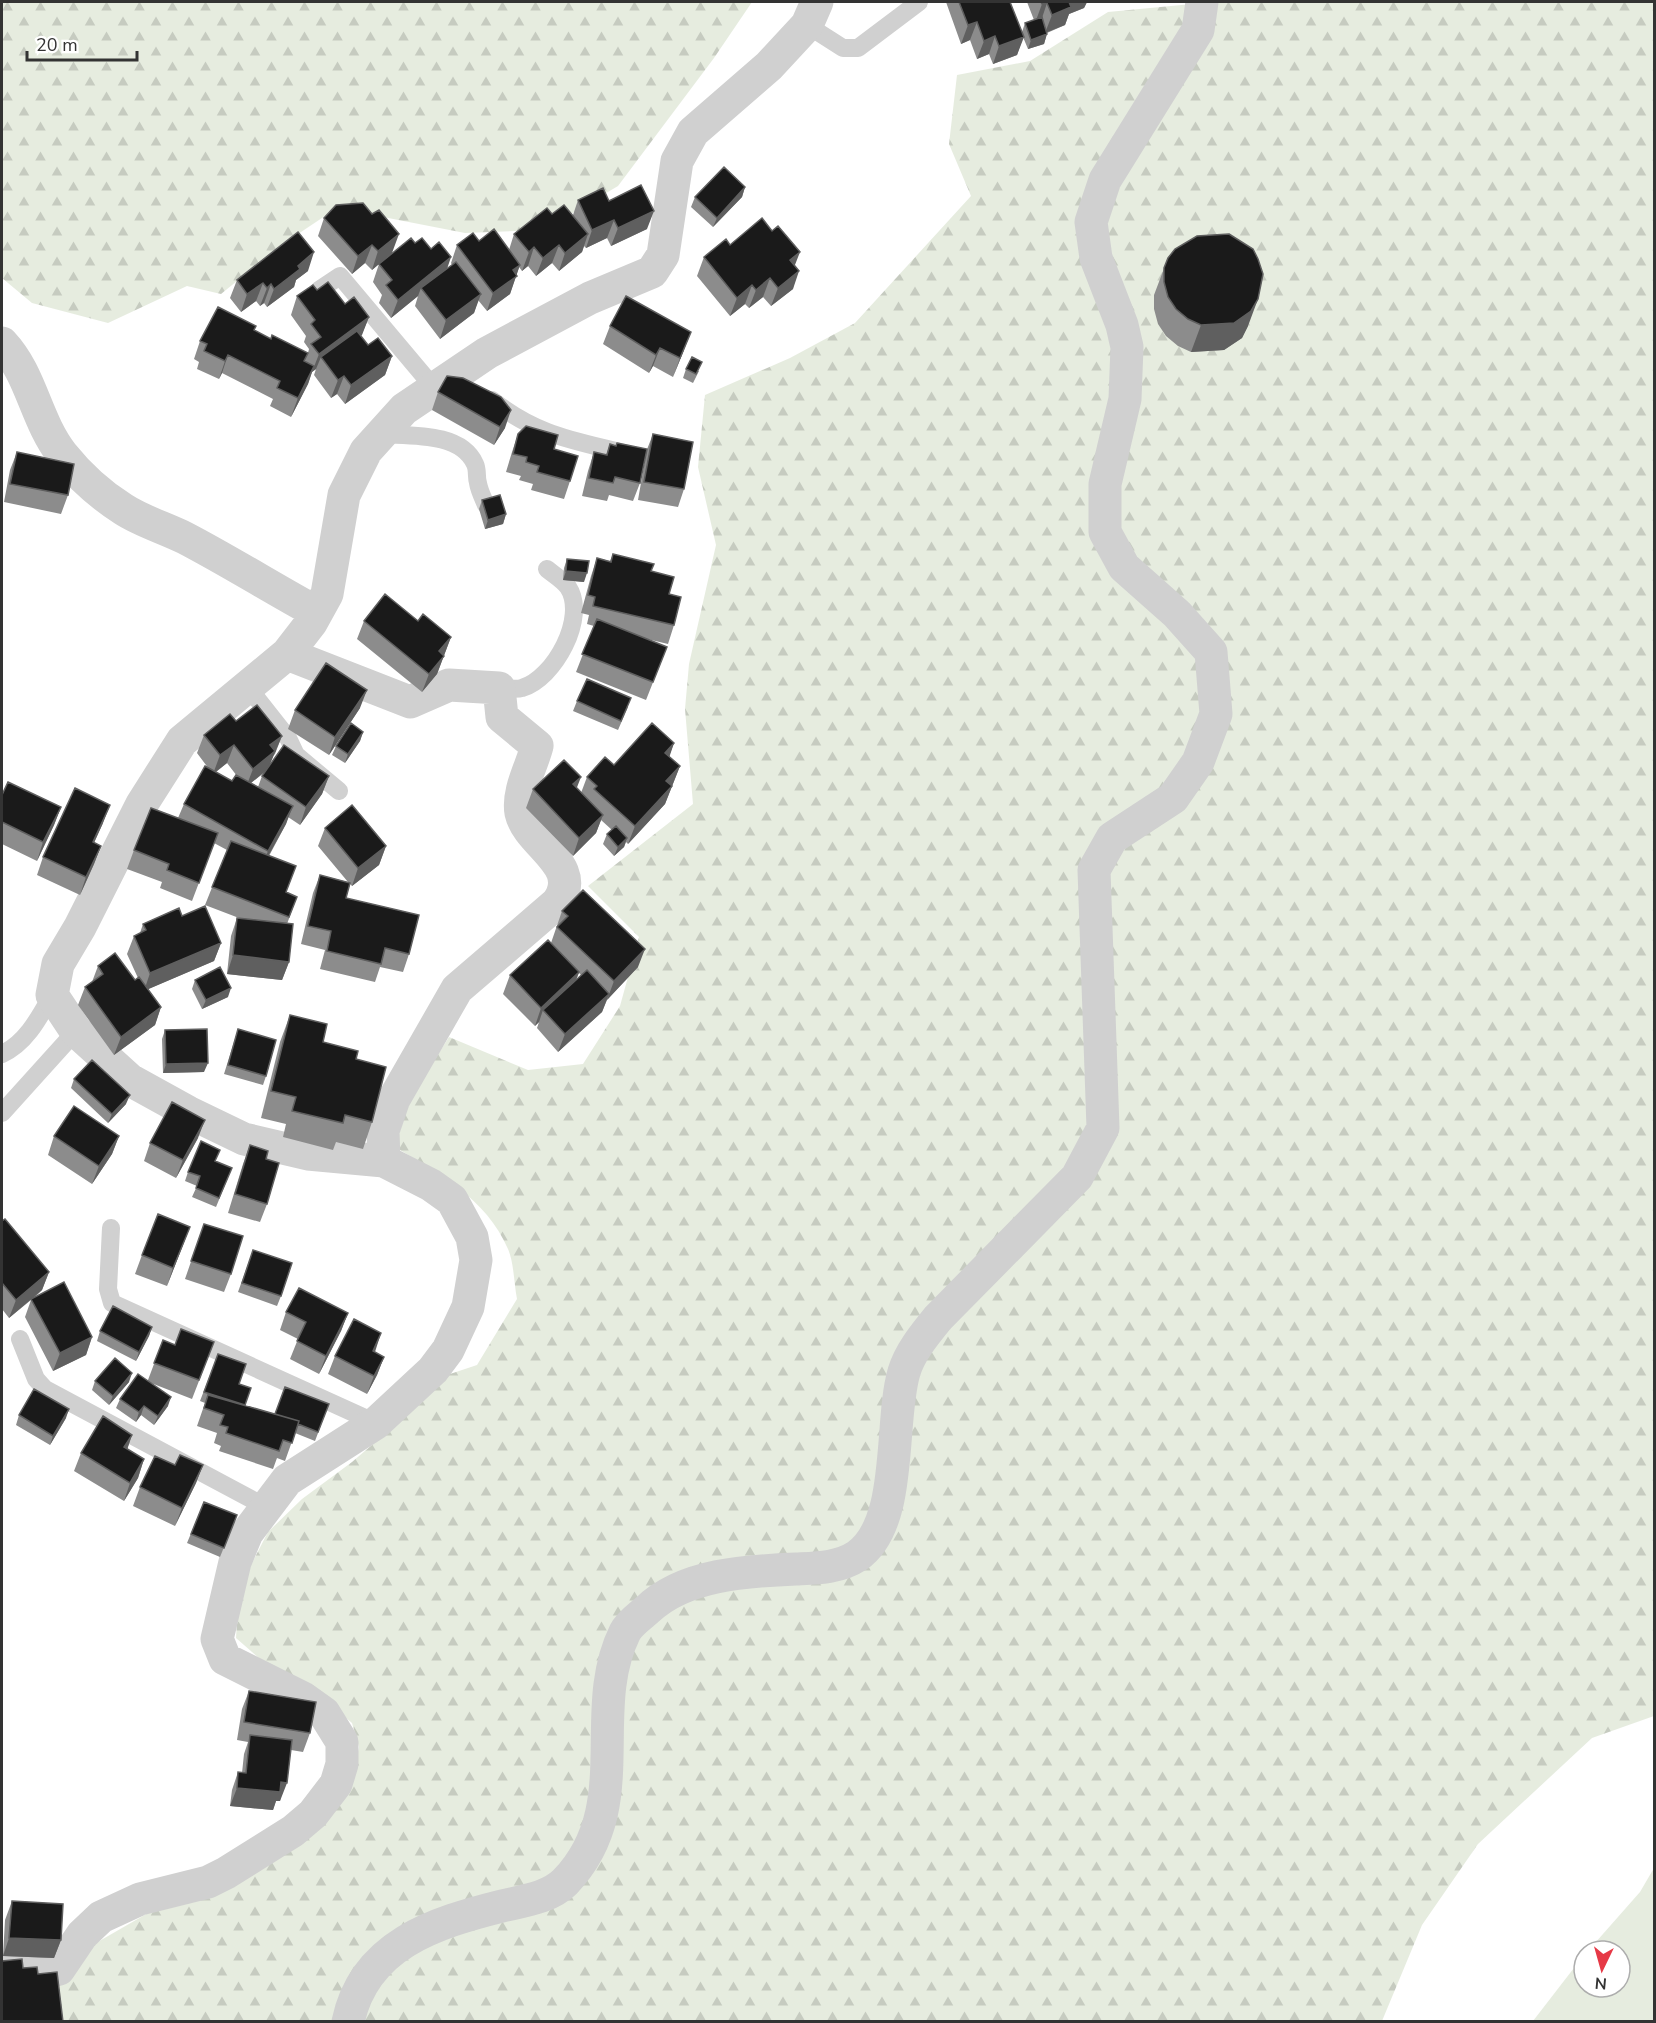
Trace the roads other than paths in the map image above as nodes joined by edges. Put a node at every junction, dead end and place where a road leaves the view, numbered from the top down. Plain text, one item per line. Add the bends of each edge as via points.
1 (919, 2) edge
2 (1202, 2) edge
3 (812, 13) edge
4 (318, 291) edge
5 (2, 343) edge
6 (446, 381) junction
7 (381, 434) junction
8 (627, 454) edge
9 (486, 505) edge
10 (547, 569) dead end
11 (316, 612) junction
12 (287, 654) junction
13 (247, 686) junction
14 (499, 688) junction
15 (339, 791) dead end
16 (52, 995) junction
17 (76, 1031) junction
18 (2, 1054) edge
19 (2, 1113) edge
20 (384, 1161) junction
21 (111, 1228) dead end
22 (20, 1339) dead end
23 (376, 1423) junction
24 (266, 1506) junction
25 (2, 1970) edge
26 (348, 2022) edge

1 - 3 lane via 858,48 843,48
2 - 26 street via 1198,30 1105,180 1091,222 1096,258 1127,347 1125,399 1105,484 1105,532 1124,567 1177,614 1211,652 1216,714 1198,762 1173,798 1112,838 1094,870 1103,1128 1077,1177 918,1343 904,1370 886,1509 871,1544 836,1565 719,1578 686,1585 660,1597 626,1629 610,1674 608,1773 600,1826 579,1866 562,1885 539,1897 464,1916 413,1936 388,1952 357,1990
3 - 6 street via 769,66 693,132 677,161 663,255 652,272 590,298 486,353
4 - 6 lane via 340,276
5 - 11 street via 16,358 31,388 43,425 62,454 93,486 123,510 184,538
6 - 7 street via 404,409
6 - 8 lane via 544,433
7 - 9 lane via 453,442 468,452 477,467 477,482
7 - 11 street via 366,451 344,495 327,594
10 - 14 lane via 568,588 576,614 569,637 545,675 523,688
11 - 12 street
12 - 13 street
12 - 14 street via 410,702 449,685
13 - 15 lane via 288,738 296,755
13 - 16 street via 182,741 142,804 58,964
14 - 20 street via 502,717 537,746 522,792 521,812 560,866 565,881 562,896 456,989 394,1099 383,1131
16 - 17 street
16 - 18 lane via 28,1033
17 - 19 lane
17 - 20 street via 130,1080 244,1140 308,1154
20 - 23 street via 452,1200 472,1237 476,1260 468,1306 448,1350 433,1370
21 - 23 lane via 108,1289 112,1303
22 - 24 lane via 36,1379 45,1389
23 - 24 street via 287,1480
24 - 25 street via 235,1562 217,1639 225,1659 303,1698 324,1713 342,1742 342,1764 336,1784 313,1814 293,1831 226,1873 208,1882 140,1899 101,1917 82,1935 58,1969

